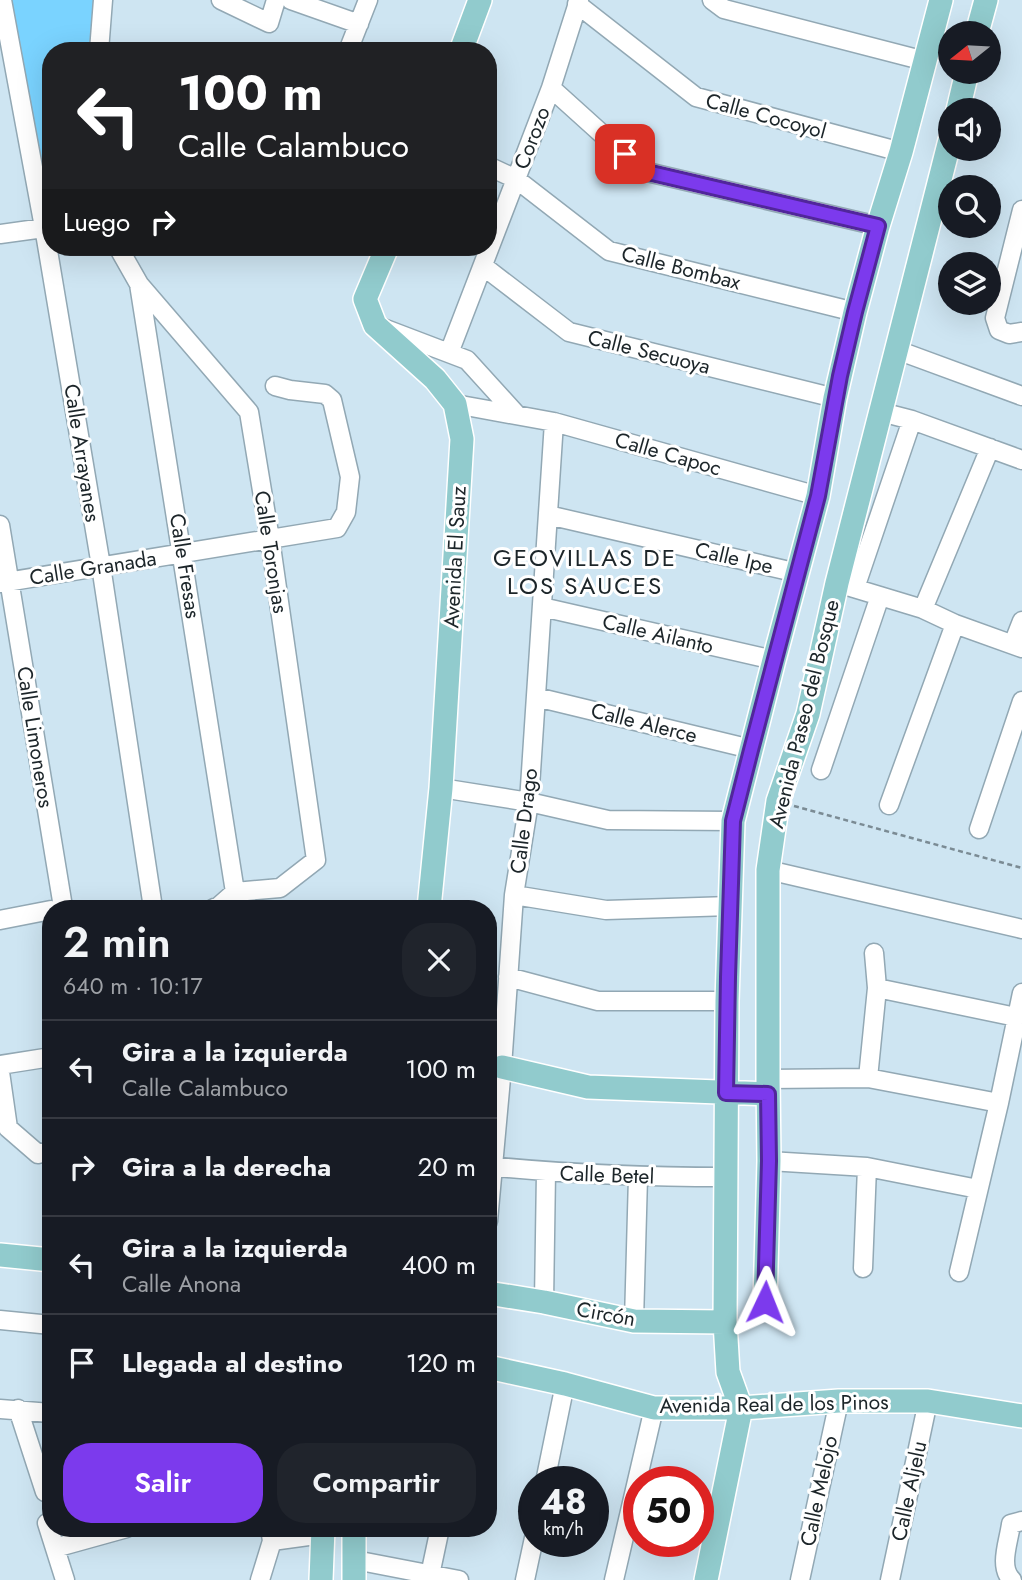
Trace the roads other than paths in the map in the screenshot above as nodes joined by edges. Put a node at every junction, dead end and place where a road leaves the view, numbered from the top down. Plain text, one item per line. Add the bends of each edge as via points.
1 (2, 0) edge
2 (103, 0) edge
3 (221, 0) edge
4 (276, 0) edge
5 (291, 0) edge
6 (368, 0) edge
7 (480, 0) edge
8 (712, 0) edge
9 (941, 0) edge
10 (986, 0) edge
11 (578, 2) edge
12 (980, 21) edge
13 (359, 24) junction
14 (100, 42) edge
15 (352, 42) edge
16 (464, 42) edge
17 (925, 61) junction
18 (551, 88) junction
19 (901, 152) junction
20 (944, 161) edge
21 (497, 170) edge
22 (516, 179) junction
23 (42, 197) edge
24 (1022, 210) edge
25 (878, 226) junction
26 (42, 228) edge
27 (497, 229) edge
28 (0, 234) edge
29 (53, 256) edge
30 (123, 256) edge
31 (383, 256) edge
32 (486, 256) edge
33 (483, 265) junction
34 (139, 284) junction
35 (855, 312) junction
36 (375, 325) junction
37 (1022, 332) edge
38 (897, 351) junction
39 (449, 353) junction
40 (275, 386) dead end
41 (1022, 396) edge
42 (835, 398) junction
43 (455, 404) junction
44 (881, 412) junction
45 (517, 415) junction
46 (912, 420) junction
47 (554, 422) junction
48 (990, 449) junction
49 (1022, 460) edge
50 (818, 496) junction
51 (548, 515) junction
52 (0, 525) edge
53 (270, 539) junction
54 (183, 554) junction
55 (101, 566) junction
56 (798, 573) junction
57 (5, 582) edge
58 (846, 586) junction
59 (880, 596) junction
60 (542, 607) junction
61 (923, 609) junction
62 (1022, 621) edge
63 (955, 624) junction
64 (1018, 646) edge
65 (774, 660) junction
66 (536, 697) junction
67 (1022, 701) edge
68 (751, 750) junction
69 (821, 770) dead end
70 (441, 788) junction
71 (529, 802) junction
72 (889, 804) dead end
73 (733, 821) junction
74 (979, 829) dead end
75 (768, 870) junction
76 (235, 891) junction
77 (514, 895) junction
78 (61, 900) edge
79 (152, 900) edge
80 (225, 900) edge
81 (430, 900) edge
82 (730, 905) junction
83 (42, 912) edge
84 (0, 920) edge
85 (1022, 929) edge
86 (874, 953) dead end
87 (508, 977) junction
88 (877, 988) junction
89 (1022, 992) edge
90 (727, 1001) junction
91 (1016, 1017) junction
92 (42, 1058) edge
93 (0, 1065) edge
94 (502, 1067) junction
95 (0, 1072) edge
96 (868, 1078) junction
97 (768, 1087) junction
98 (726, 1093) junction
99 (999, 1103) junction
100 (497, 1112) edge
101 (42, 1153) edge
102 (769, 1161) junction
103 (497, 1167) edge
104 (867, 1167) junction
105 (546, 1172) junction
106 (638, 1177) junction
107 (725, 1177) junction
108 (978, 1189) junction
109 (3, 1254) edge
110 (42, 1259) edge
111 (863, 1268) dead end
112 (959, 1272) dead end
113 (497, 1294) edge
114 (544, 1302) junction
115 (765, 1302) dead end
116 (0, 1320) edge
117 (634, 1321) junction
118 (725, 1322) junction
119 (42, 1324) edge
120 (497, 1369) edge
121 (565, 1384) junction
122 (839, 1401) junction
123 (928, 1401) junction
124 (654, 1408) junction
125 (740, 1408) junction
126 (0, 1409) edge
127 (18, 1409) junction
128 (42, 1412) edge
129 (1022, 1416) edge
130 (42, 1461) edge
131 (548, 1466) edge
132 (1022, 1521) edge
133 (51, 1537) edge
134 (95, 1537) edge
135 (271, 1537) edge
136 (323, 1537) edge
137 (354, 1537) edge
138 (438, 1537) edge
139 (55, 1548) junction
140 (530, 1557) edge
141 (355, 1570) edge
142 (430, 1575) junction
143 (65, 1580) edge
144 (260, 1580) edge
145 (320, 1580) edge
146 (459, 1580) edge
147 (525, 1580) edge
148 (614, 1580) edge
149 (706, 1580) edge
150 (800, 1580) edge
151 (890, 1580) edge
152 (1012, 1580) edge

1 - 23 street, Calle Arrayanes
2 - 14 street
3 - 4 street via 269,23
5 - 13 street
6 - 13 street
7 - 16 main road
8 - 17 street via 724,9
9 - 17 main road, Avenida Paseo del Bosque
10 - 12 main road
11 - 18 street, Corozo
11 - 19 street, Calle Cocoyol via 696,97
13 - 15 street
17 - 19 main road, Avenida Paseo del Bosque
18 - 22 street, Corozo
18 - 25 street via 643,171
19 - 25 main road, Avenida Paseo del Bosque
20 - 38 main road, Avenida Paseo del Bosque
21 - 22 street, Calle Bombax
22 - 27 street, Corozo
22 - 35 street, Calle Bombax via 609,251
24 - 37 street via 995,318 999,330
25 - 35 main road, Avenida Paseo del Bosque
26 - 28 street
29 - 55 street, Calle Arrayanes
30 - 34 street, Calle Fresas
31 - 36 main road via 365,299
32 - 33 street, Corozo
33 - 39 street, Corozo
33 - 42 street, Calle Secuoya via 569,332
34 - 53 street, Calle Toronjas via 249,412
34 - 54 street, Calle Fresas
35 - 42 main road, Avenida Paseo del Bosque
36 - 39 street
36 - 43 main road, Avenida El Sauz via 435,379
38 - 41 street
38 - 44 main road, Avenida Paseo del Bosque
39 - 45 street via 467,360
40 - 53 street, Calle Granada via 326,394 332,400 351,477 346,513 337,528
42 - 50 main road, Avenida Paseo del Bosque
43 - 45 street, Calle Capoc
43 - 70 main road, Avenida El Sauz via 462,439
44 - 46 street
44 - 58 main road, Avenida Paseo del Bosque
45 - 47 street, Calle Capoc
46 - 48 street
46 - 58 street
47 - 50 street, Calle Capoc
47 - 51 street, Calle Drago
48 - 49 street
48 - 61 street
50 - 56 main road, Avenida Paseo del Bosque
51 - 56 street, Calle Ipe
51 - 60 street, Calle Drago
52 - 57 street, Calle Limoneros
53 - 54 street, Calle Granada
53 - 76 street, Calle Toronjas via 316,860 280,888
54 - 55 street, Calle Granada
54 - 76 street, Calle Fresas
55 - 57 street, Calle Granada
55 - 79 street, Calle Arrayanes
56 - 65 main road, Avenida Paseo del Bosque
57 - 78 street, Calle Limoneros
58 - 59 street
58 - 75 main road, Avenida Paseo del Bosque via 778,801
59 - 61 street
59 - 69 street
60 - 65 street, Calle Ailanto
60 - 66 street, Calle Drago
61 - 63 street
62 - 64 street
63 - 64 street
63 - 72 street
65 - 68 main road, Avenida Paseo del Bosque
66 - 68 street, Calle Alerce
66 - 71 street, Calle Drago
67 - 74 street
68 - 73 main road, Avenida Paseo del Bosque
70 - 71 street
70 - 81 main road, Avenida El Sauz
71 - 73 street via 608,820
71 - 77 street, Calle Drago
73 - 82 main road, Avenida Paseo del Bosque
75 - 85 street
75 - 97 main road, Avenida Paseo del Bosque
76 - 80 street
77 - 82 street via 606,910
77 - 87 street, Calle Drago
82 - 90 main road, Avenida Paseo del Bosque
83 - 84 street
86 - 88 street
87 - 90 street via 598,1001
87 - 94 street, Calle Drago
88 - 91 street
88 - 96 street
89 - 91 street
90 - 98 main road, Avenida Paseo del Bosque
91 - 99 street
92 - 93 street
94 - 98 main road via 588,1087
94 - 100 street, Calle Drago
95 - 101 street via 8,1128
96 - 97 street
96 - 99 street
97 - 98 main road
97 - 102 main road, Avenida Paseo del Bosque
98 - 107 main road, Avenida Paseo del Bosque
99 - 108 street
102 - 104 street
102 - 115 main road, Avenida Paseo del Bosque
103 - 105 street, Calle Betel
104 - 108 street
104 - 111 street
105 - 106 street, Calle Betel
105 - 114 street
106 - 107 street, Calle Betel
106 - 117 street
107 - 118 main road, Avenida Paseo del Bosque
108 - 112 street
109 - 110 main road
113 - 114 main road, Circón
114 - 117 main road, Circón
116 - 119 street
117 - 118 main road, Circón
118 - 125 main road, Avenida Paseo del Bosque via 727,1372
120 - 121 main road, Avenida Real de los Pinos
121 - 124 main road, Avenida Real de los Pinos
121 - 131 street
122 - 123 main road, Avenida Real de los Pinos
122 - 125 main road, Avenida Real de los Pinos
122 - 150 street, Calle Melojo
123 - 129 main road, Avenida Real de los Pinos
123 - 151 street, Calle Aljelu
124 - 125 main road, Avenida Real de los Pinos
124 - 148 street
125 - 149 main road
126 - 127 street
127 - 128 street
127 - 130 street
132 - 152 street via 1012,1524 1004,1568
133 - 139 street
134 - 139 street
135 - 144 street
136 - 145 main road
137 - 141 main road
138 - 142 street
139 - 143 street
140 - 147 street
141 - 142 street
142 - 146 street

